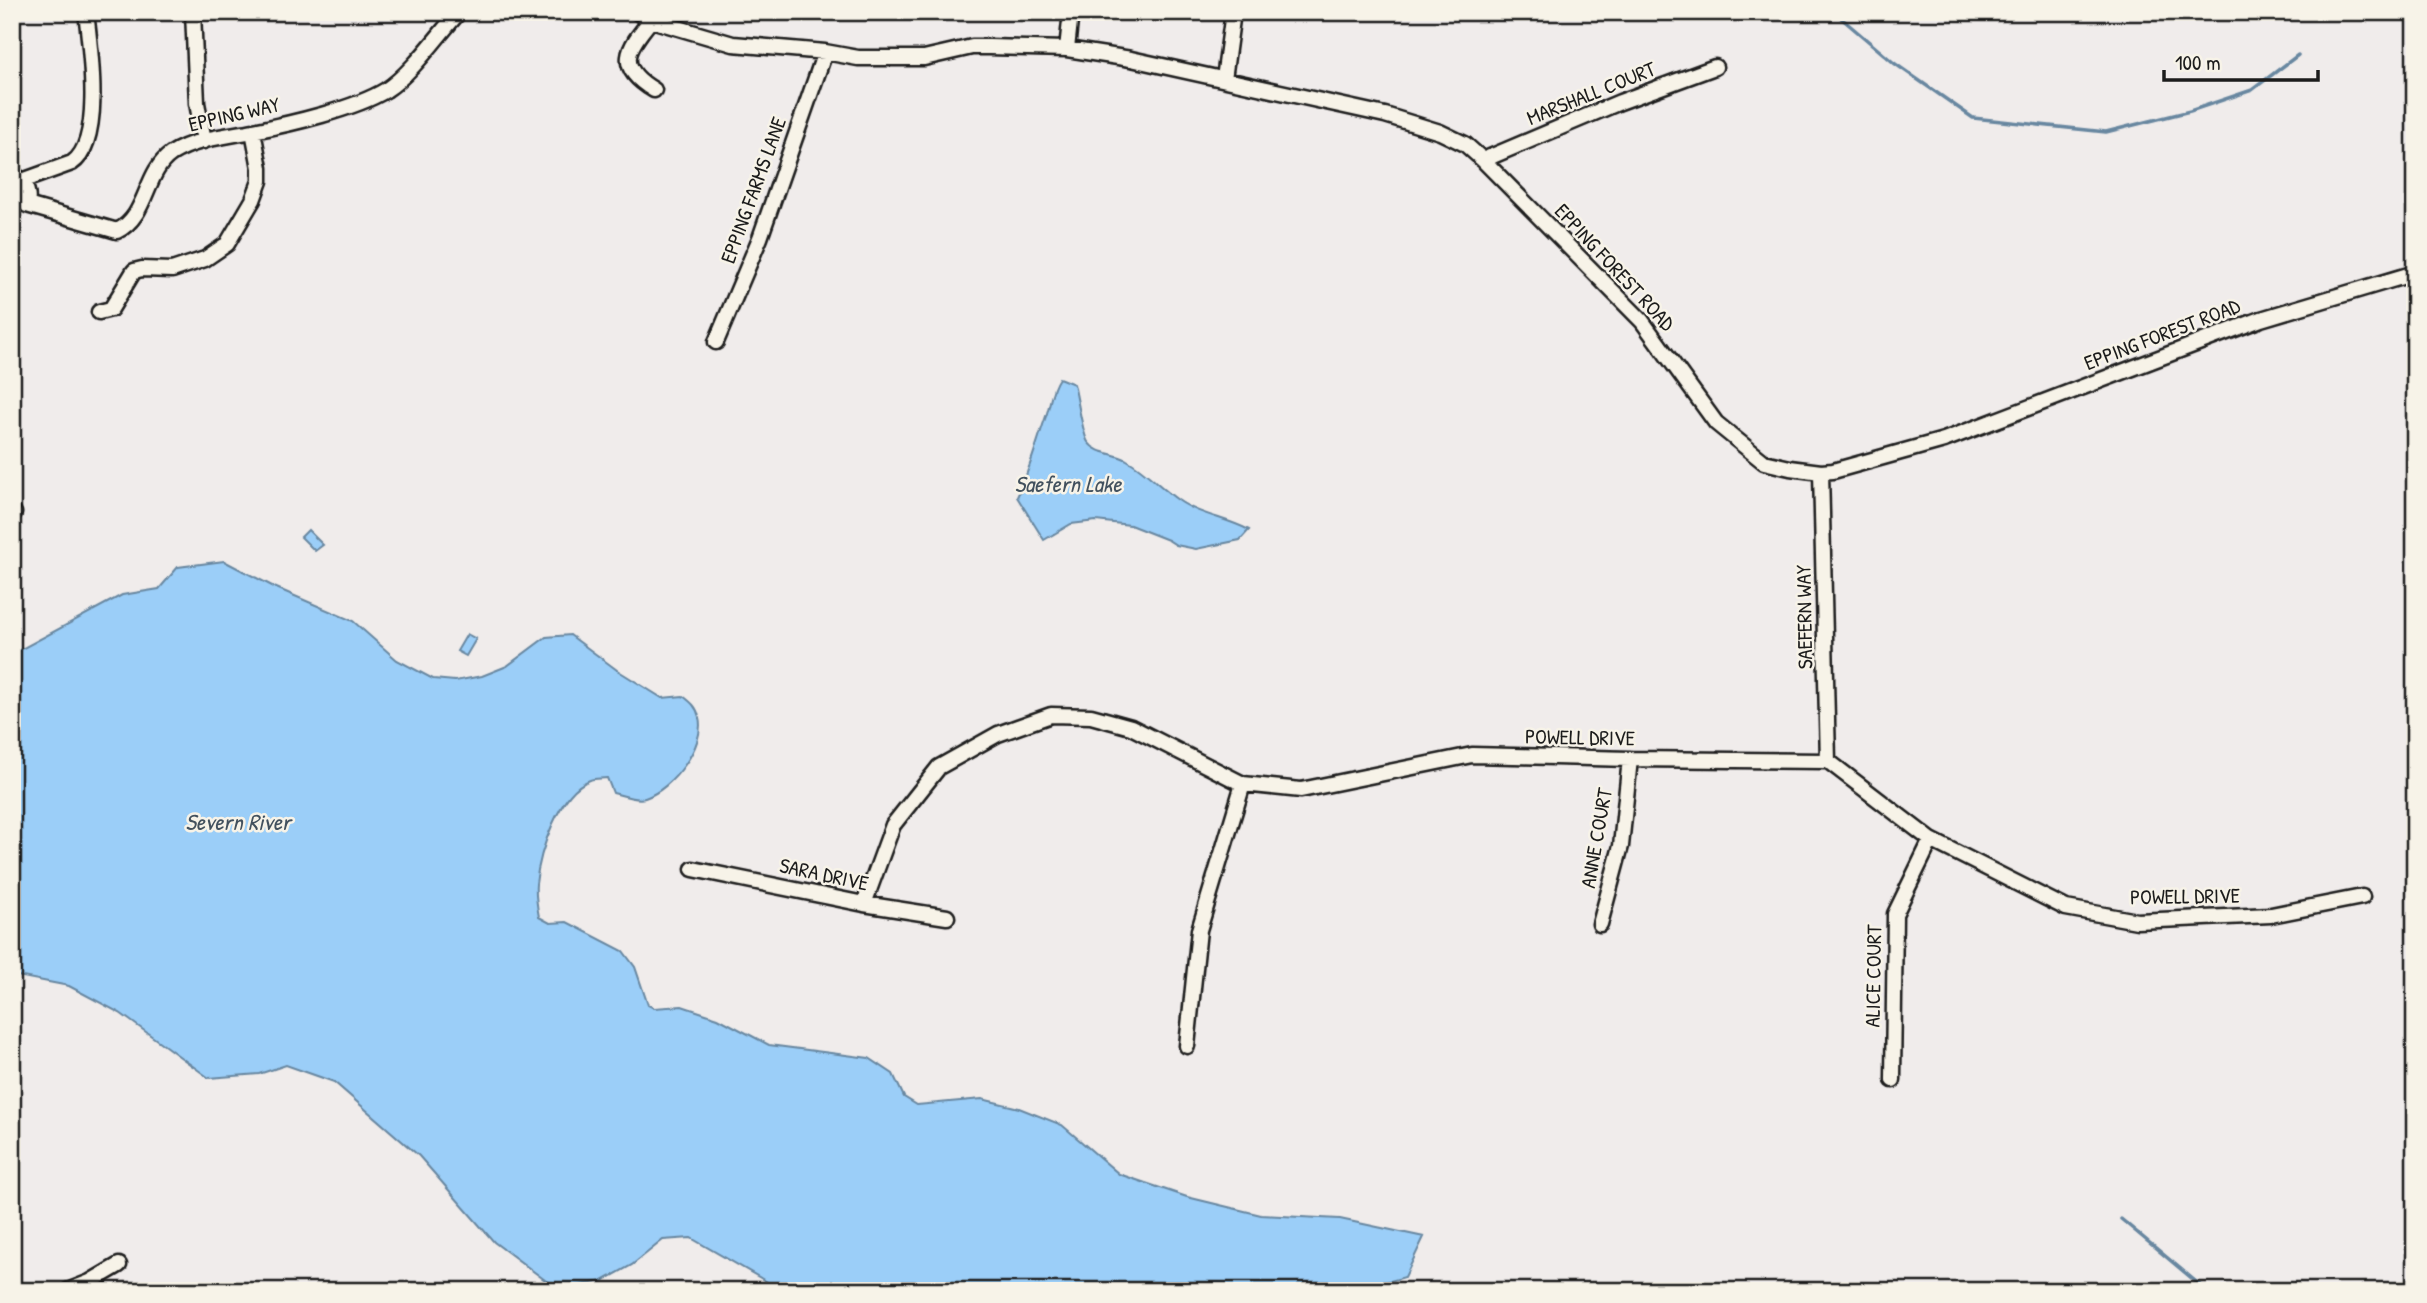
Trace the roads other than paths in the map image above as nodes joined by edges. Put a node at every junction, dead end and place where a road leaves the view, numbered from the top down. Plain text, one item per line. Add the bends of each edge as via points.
1 (86, 12) edge
2 (193, 12) edge
3 (459, 12) edge
4 (637, 12) edge
5 (1071, 12) edge
6 (1233, 12) edge
7 (651, 20) junction
8 (1067, 48) junction
9 (825, 52) junction
10 (1715, 67) dead end
11 (1224, 79) junction
12 (654, 90) dead end
13 (253, 131) junction
14 (204, 141) junction
15 (1483, 160) junction
16 (17, 177) edge
17 (27, 205) junction
18 (12, 212) edge
19 (2415, 273) edge
20 (99, 312) dead end
21 (716, 342) dead end
22 (1821, 472) junction
23 (1630, 760) junction
24 (1828, 761) junction
25 (1243, 784) junction
26 (1931, 839) junction
27 (693, 869) dead end
28 (2362, 897) dead end
29 (864, 904) junction
30 (947, 917) dead end
31 (1600, 924) dead end
32 (1187, 1046) dead end
33 (1893, 1080) dead end
34 (119, 1265) dead end
35 (67, 1291) edge

1 - 16 street via 91,69 88,143 72,163
2 - 14 street via 197,103
3 - 13 street, EPPING WAY via 384,91 299,121
4 - 7 street
5 - 8 street
6 - 11 street
7 - 9 street via 733,44
7 - 12 street via 631,44 628,62 637,80
8 - 9 street, EPPING FOREST ROAD via 972,47 924,58 858,58
8 - 11 street, EPPING FOREST ROAD
9 - 21 street, EPPING FARMS LANE via 760,238
10 - 15 street, MARSHALL COURT
11 - 15 street, EPPING FOREST ROAD via 1440,132 1465,144
13 - 14 street, EPPING WAY
13 - 20 street via 260,181 227,244 205,259 172,270 134,271 111,309
14 - 17 street, EPPING WAY via 169,156 160,165 127,226 117,231
15 - 22 street, EPPING FOREST ROAD via 1642,321 1716,423 1764,461
16 - 17 street via 28,191
17 - 18 street
19 - 22 street, EPPING FOREST ROAD via 2261,319 1944,440
22 - 24 street, SAEFERN WAY
23 - 24 street, POWELL DRIVE
23 - 25 street, POWELL DRIVE via 1472,755 1301,790
23 - 31 street, ANNE COURT via 1620,846
24 - 26 street, POWELL DRIVE
25 - 29 street, POWELL DRIVE via 1131,727 1091,716 1051,715 998,734 939,767 893,825
25 - 32 street via 1199,930
26 - 28 street, POWELL DRIVE via 2066,908 2137,921 2271,915
26 - 33 street, ALICE COURT via 1895,914
27 - 29 street, SARA DRIVE
29 - 30 street, SARA DRIVE
34 - 35 street

